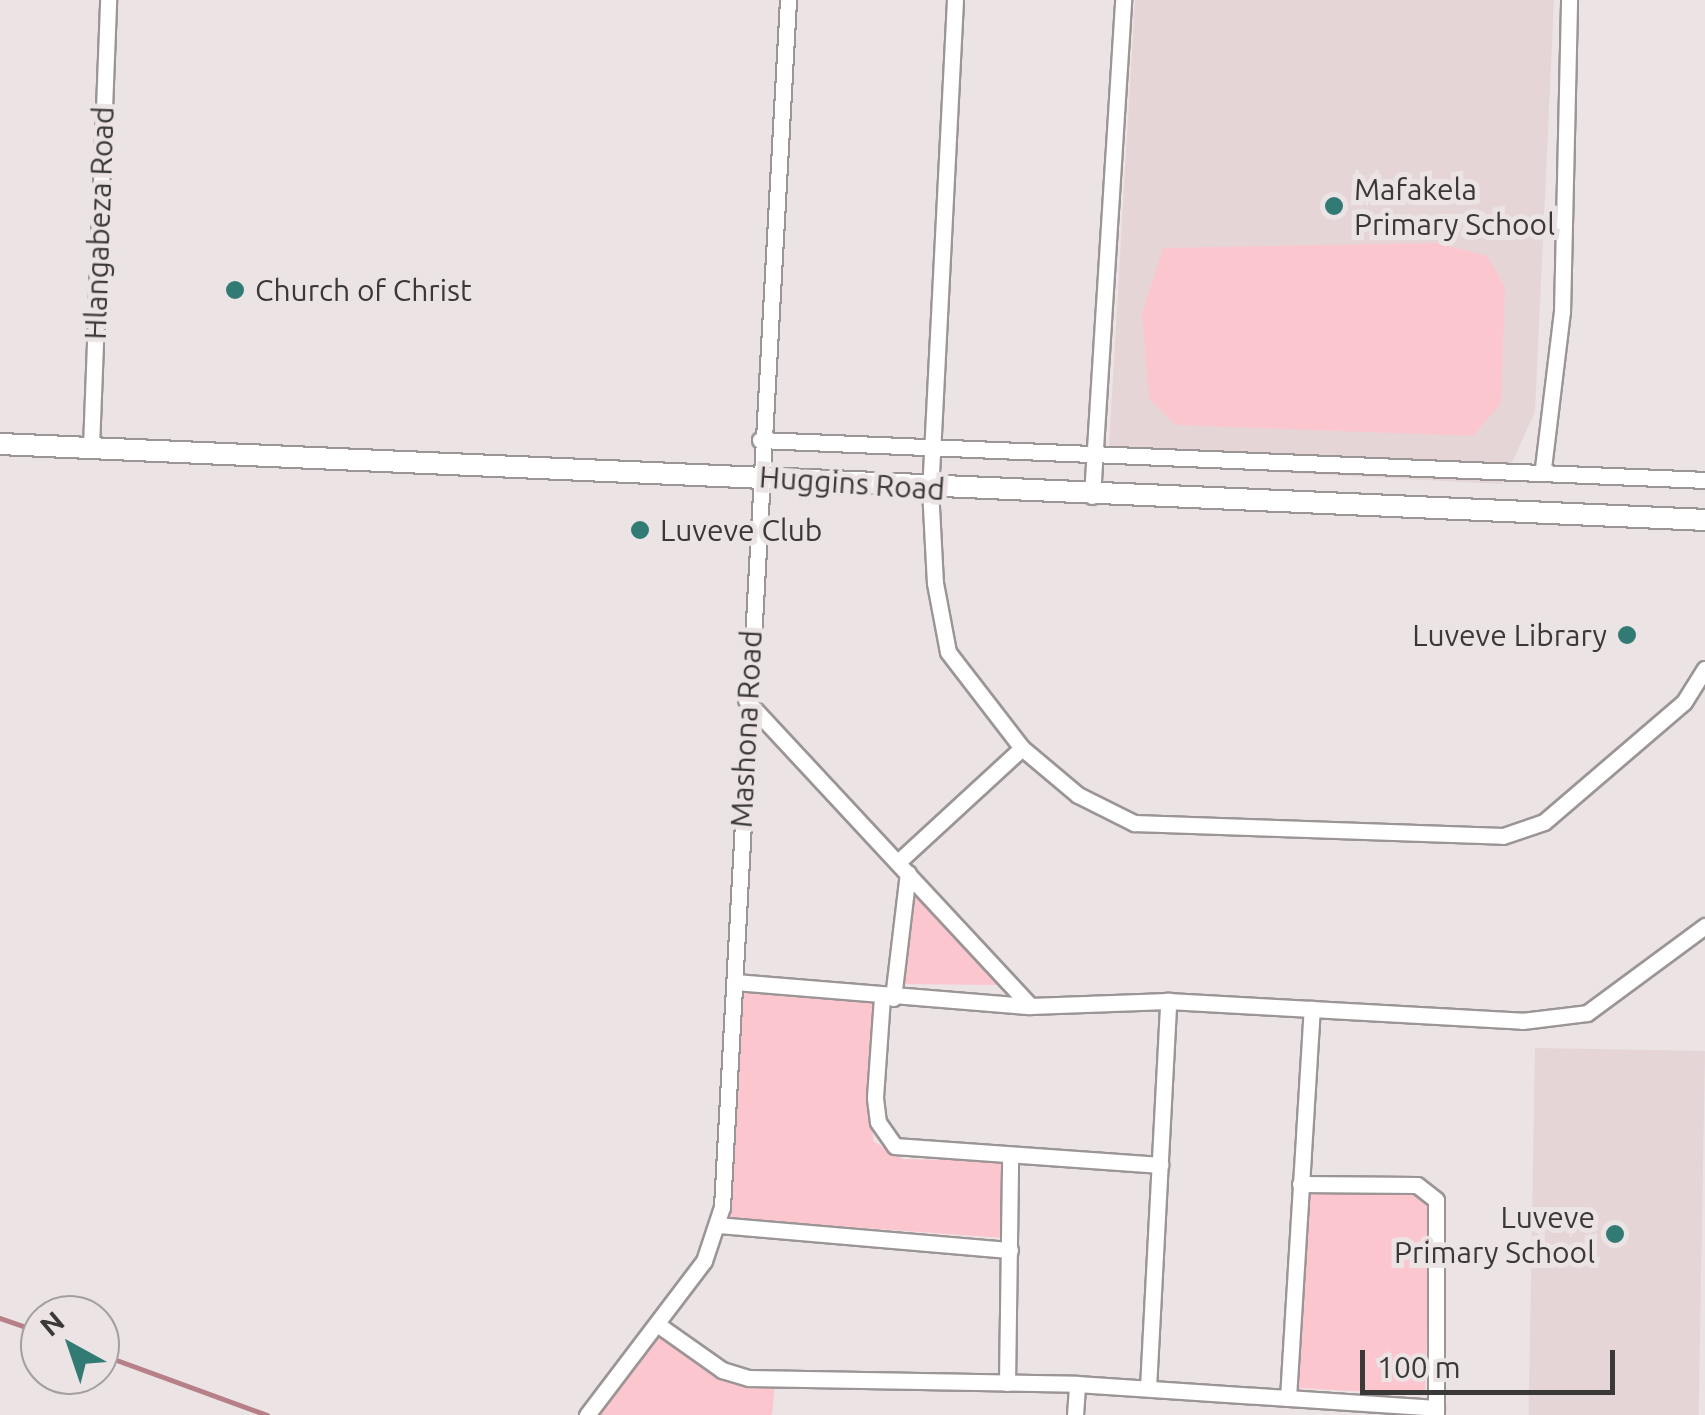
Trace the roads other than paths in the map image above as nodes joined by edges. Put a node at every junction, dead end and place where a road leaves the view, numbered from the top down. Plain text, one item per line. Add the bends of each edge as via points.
1 (108, 0) edge
2 (788, 0) edge
3 (955, 0) edge
4 (1123, 0) edge
5 (1569, 0) edge
6 (760, 440) junction
7 (0, 444) edge
8 (90, 447) junction
9 (933, 448) junction
10 (1095, 450) junction
11 (1542, 468) junction
12 (760, 476) junction
13 (1705, 480) edge
14 (930, 488) junction
15 (1092, 496) junction
16 (1705, 520) edge
17 (1705, 669) edge
18 (746, 700) junction
19 (1022, 748) junction
20 (903, 868) junction
21 (1705, 926) edge
22 (736, 982) junction
23 (888, 997) junction
24 (1168, 1000) junction
25 (1030, 1006) junction
26 (1312, 1009) junction
27 (1010, 1156) junction
28 (1160, 1165) junction
29 (1300, 1184) junction
30 (718, 1226) junction
31 (1010, 1250) junction
32 (656, 1324) junction
33 (1007, 1383) junction
34 (1077, 1384) junction
35 (1148, 1388) junction
36 (1288, 1398) junction
37 (1436, 1412) edge
38 (586, 1415) edge
39 (1075, 1415) edge

1 - 8 street, Hlangabeza Road
2 - 6 street, Mashona Road
3 - 9 street
4 - 10 street
5 - 11 street via 1562,312
6 - 9 street
6 - 12 street, Mashona Road
7 - 8 street, Huggins Road
8 - 12 street, Huggins Road
9 - 10 street
9 - 14 street
10 - 11 street
10 - 15 street
11 - 13 street
12 - 14 street, Huggins Road
12 - 18 street, Mashona Road
14 - 15 street, Huggins Road
14 - 19 street via 948,652
15 - 16 street, Huggins Road
17 - 19 street via 1684,702 1544,822 1503,836 1134,822 1078,795
18 - 20 street
18 - 22 street, Mashona Road
19 - 20 street
20 - 23 street
20 - 25 street
21 - 26 street via 1636,982 1568,1018
22 - 23 street
22 - 30 street, Mashona Road
23 - 25 street
23 - 27 street via 875,1098 883,1135 912,1152
24 - 25 street
24 - 26 street
24 - 28 street
26 - 29 street
27 - 28 street
27 - 31 street
28 - 35 street
29 - 36 street
29 - 37 street via 1417,1184 1436,1200
30 - 31 street
30 - 32 street, Mashona Road
31 - 33 street
32 - 33 street via 722,1370 749,1378
32 - 38 street, Mashona Road
33 - 34 street
34 - 35 street
34 - 39 street
35 - 36 street
36 - 37 street

